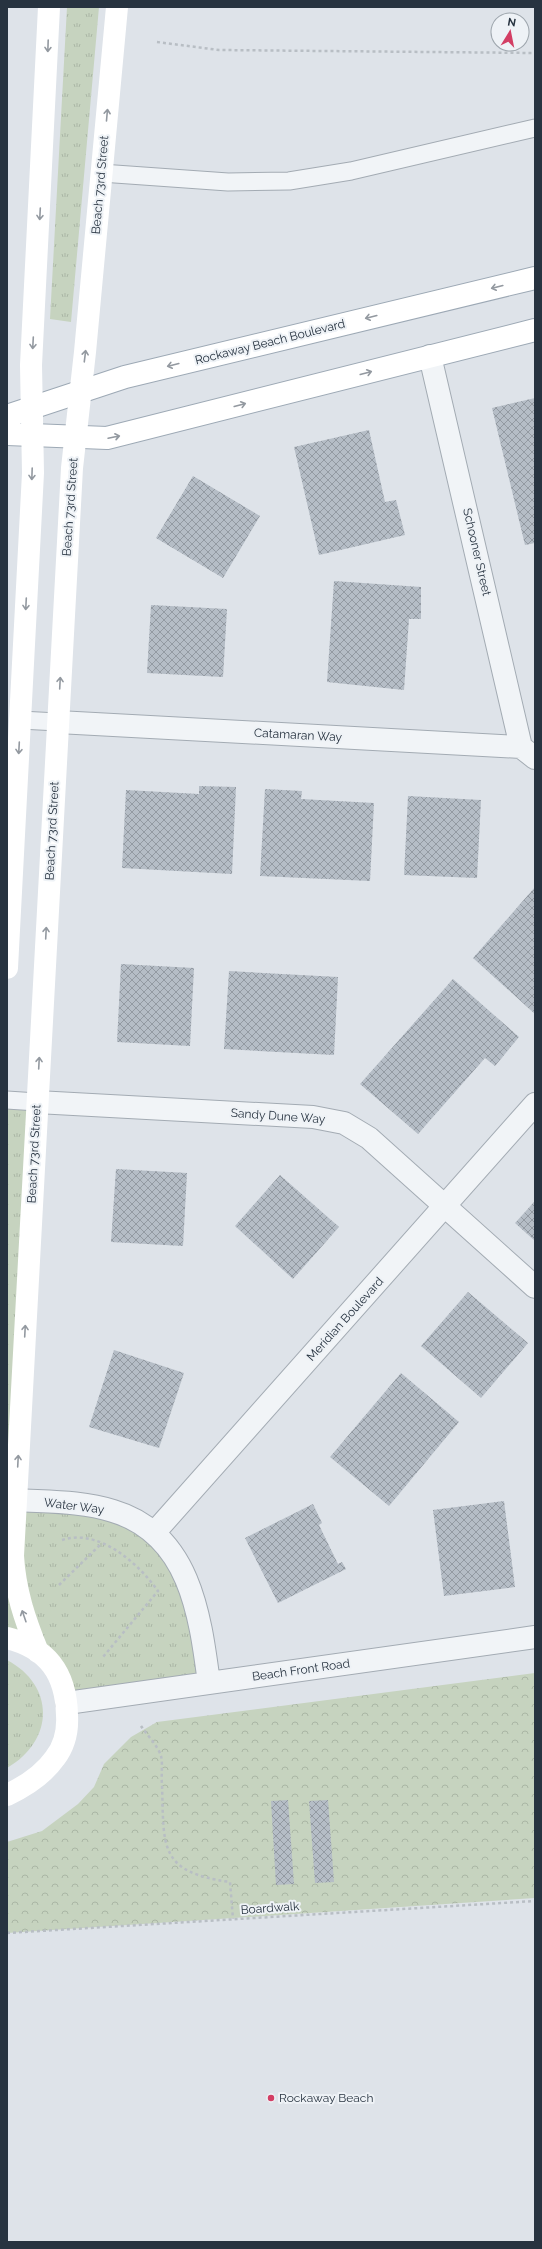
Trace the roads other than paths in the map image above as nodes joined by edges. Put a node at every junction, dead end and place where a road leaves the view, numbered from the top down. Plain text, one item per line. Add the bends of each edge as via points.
1 (49, 7) edge
2 (117, 7) edge
3 (535, 128) edge
4 (101, 173) junction
5 (535, 278) edge
6 (535, 330) edge
7 (430, 356) junction
8 (80, 392) junction
9 (32, 408) junction
10 (7, 416) edge
11 (7, 434) edge
12 (32, 435) junction
13 (75, 436) junction
14 (20, 720) junction
15 (58, 722) junction
16 (528, 753) edge
17 (9, 908) edge
18 (7, 968) edge
19 (7, 1100) edge
20 (37, 1102) junction
21 (535, 1104) edge
22 (445, 1206) junction
23 (535, 1287) edge
24 (16, 1500) junction
25 (154, 1533) junction
26 (535, 1637) edge
27 (7, 1638) edge
28 (38, 1652) junction
29 (209, 1683) junction
30 (67, 1703) junction
31 (7, 1795) edge

1 -> 9 street
4 -> 2 street, Beach 73rd Street
3 - 4 lane via 351,172 289,181 199,181
8 -> 4 street, Beach 73rd Street
5 -> 8 street, Rockaway Beach Boulevard via 125,377
6 - 7 street
13 -> 7 street via 107,438
7 - 16 street, Schooner Street
8 - 9 street, Rockaway Beach Boulevard
8 - 13 street, Beach 73rd Street
9 - 10 street, Rockaway Beach Boulevard
9 - 12 street
11 - 12 street
12 - 13 street
12 -> 14 street via 33,473
15 -> 13 street, Beach 73rd Street
14 - 15 lane
14 -> 17 street
15 - 16 street, Catamaran Way
20 -> 15 street, Beach 73rd Street
17 - 18 street
19 - 20 lane, Sandy Dune Way
20 - 22 street, Sandy Dune Way via 330,1120 344,1123 369,1138
24 -> 20 street, Beach 73rd Street
21 - 22 street, Meridian Boulevard
22 - 23 street, Sandy Dune Way
22 - 25 street, Meridian Boulevard
24 - 25 street, Water Way via 112,1510 140,1522
28 -> 24 street, Beach 73rd Street via 22,1610 14,1575
25 - 29 street, Water Way via 174,1556 190,1585 200,1617
26 - 29 street, Beach Front Road
27 - 28 street
28 - 30 street via 55,1667 62,1679
29 - 30 street, Beach Front Road
30 - 31 street via 67,1732 56,1758 33,1781

